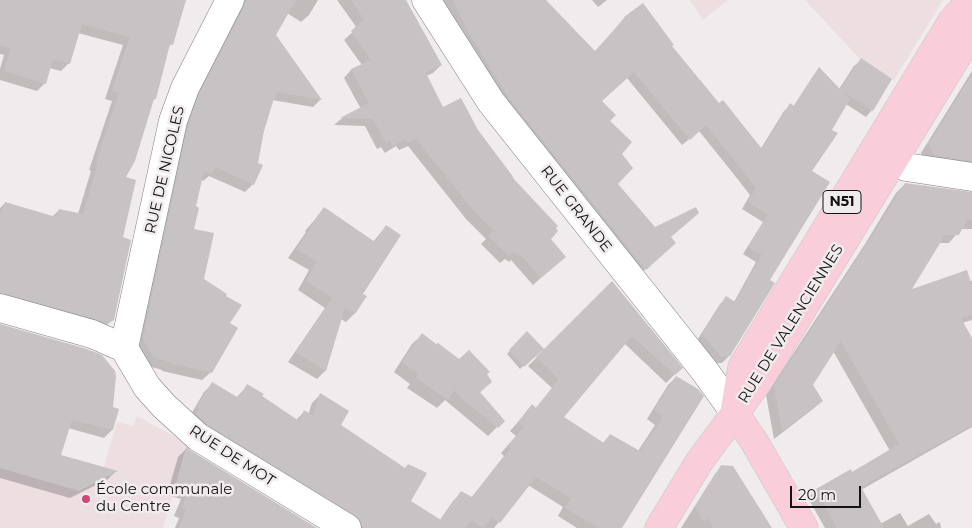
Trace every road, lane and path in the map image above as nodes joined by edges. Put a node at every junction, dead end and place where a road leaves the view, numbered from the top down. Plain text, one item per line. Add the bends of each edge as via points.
1 (230, 0) edge
2 (426, 0) edge
3 (970, 0) edge
4 (972, 32) edge
5 (924, 66) junction
6 (893, 161) junction
7 (972, 177) edge
8 (0, 308) edge
9 (124, 348) junction
10 (735, 413) junction
11 (347, 528) edge
12 (659, 528) edge
13 (804, 528) edge

1 - 9 street, RUE DE NICOLES via 185,88 173,121
2 - 10 street, RUE GRANDE via 491,102
3 - 5 main road, RUE DE VALENCIENNES / N51 via 952,21
4 - 6 main road, RUE DE VALENCIENNES / N51
5 - 6 street via 924,86 896,138
5 - 10 main road, RUE DE VALENCIENNES / N51 via 742,367
6 - 7 street via 906,167
6 - 10 main road, RUE DE VALENCIENNES / N51 via 758,382
8 - 9 street via 92,334
9 - 11 street, RUE DE MOT via 158,400 198,437
10 - 12 main road, N51 via 699,462
10 - 13 main road

